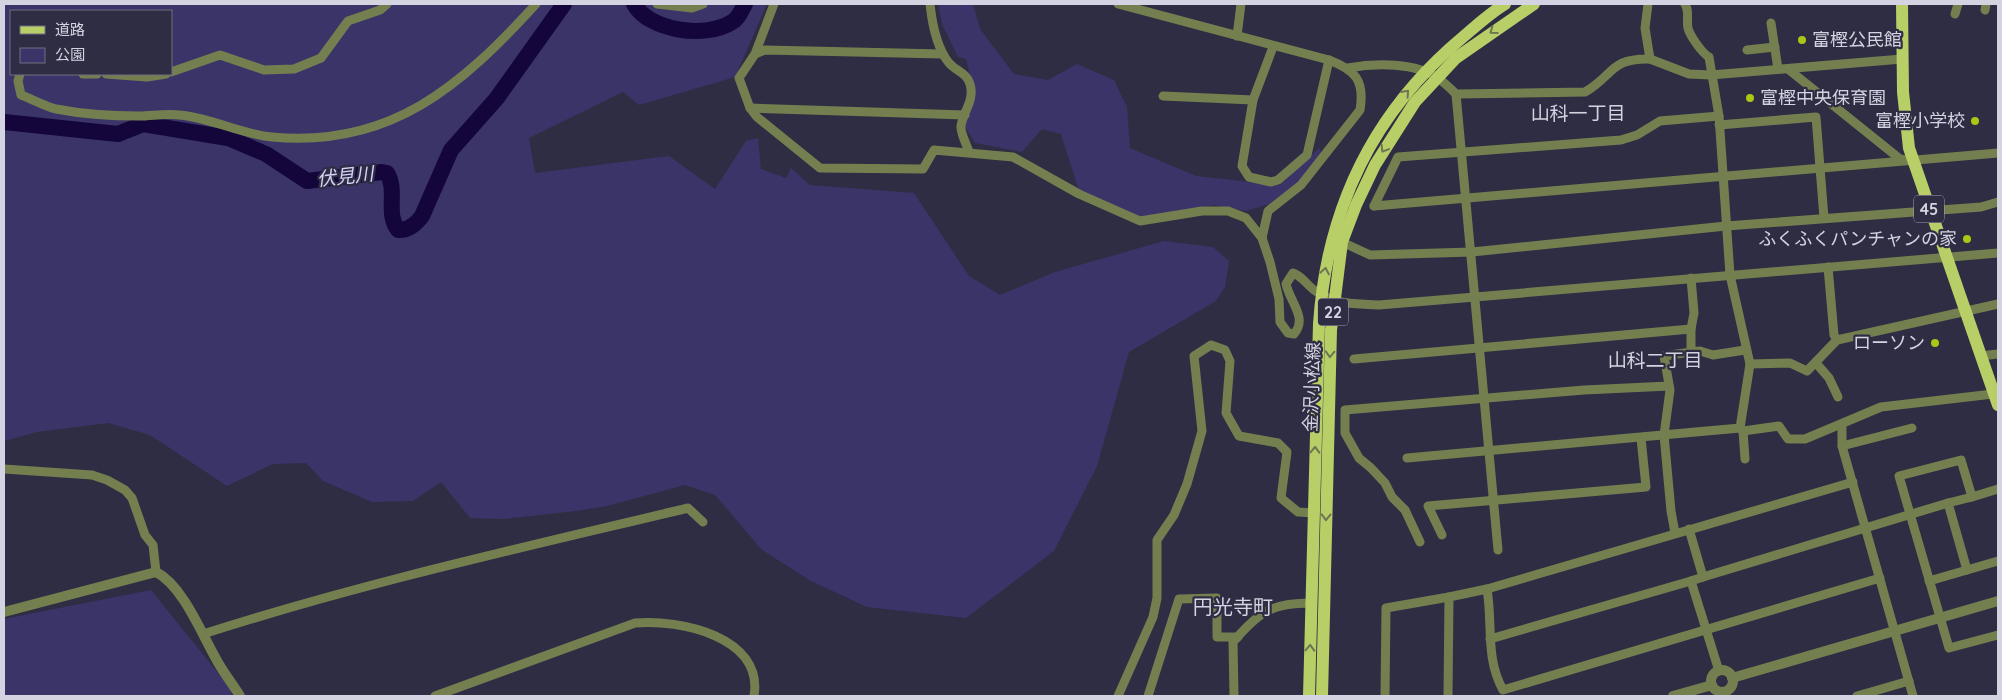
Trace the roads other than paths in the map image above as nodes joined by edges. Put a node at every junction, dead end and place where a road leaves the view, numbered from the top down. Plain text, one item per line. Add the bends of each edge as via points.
1 (387, 4) edge
2 (536, 4) edge
3 (657, 4) edge
4 (703, 4) edge
5 (774, 4) edge
6 (930, 4) edge
7 (1118, 4) edge
8 (1241, 4) edge
9 (1505, 4) edge
10 (1534, 4) edge
11 (1648, 4) edge
12 (1685, 4) edge
13 (1902, 4) edge
14 (1958, 4) edge
15 (1955, 14) dead end
16 (1771, 24) dead end
17 (1237, 36) junction
18 (1273, 46) junction
19 (1774, 47) junction
20 (1747, 50) dead end
21 (755, 54) junction
22 (943, 54) junction
23 (1650, 59) junction
24 (1329, 60) junction
25 (1902, 60) junction
26 (1348, 68) junction
27 (1788, 68) junction
28 (1778, 70) junction
29 (172, 72) edge
30 (1425, 73) junction
31 (20, 75) edge
32 (120, 75) edge
33 (160, 75) edge
34 (1711, 75) junction
35 (1438, 78) junction
36 (1456, 94) junction
37 (1163, 96) dead end
38 (1253, 100) junction
39 (750, 108) junction
40 (966, 114) junction
41 (1719, 120) junction
42 (969, 152) junction
43 (1463, 152) junction
44 (1998, 153) edge
45 (1913, 160) junction
46 (1820, 169) junction
47 (1722, 178) junction
48 (1467, 199) junction
49 (1998, 202) edge
50 (1929, 210) junction
51 (1824, 218) junction
52 (1726, 226) junction
53 (1262, 238) junction
54 (1342, 242) junction
55 (1472, 252) junction
56 (1998, 253) edge
57 (1946, 257) junction
58 (1828, 267) junction
59 (1730, 275) junction
60 (1691, 278) junction
61 (1321, 294) junction
62 (1476, 298) junction
63 (1334, 302) junction
64 (1998, 304) edge
65 (1965, 311) junction
66 (1691, 329) junction
67 (1838, 340) junction
68 (1480, 349) junction
69 (1745, 350) junction
70 (1691, 352) junction
71 (1998, 354) edge
72 (1980, 356) junction
73 (1354, 359) dead end
74 (1816, 363) junction
75 (1750, 364) junction
76 (1669, 386) junction
77 (1838, 397) dead end
78 (1484, 398) junction
79 (1996, 400) edge
80 (1842, 425) junction
81 (1912, 428) dead end
82 (1741, 430) junction
83 (1664, 435) junction
84 (1641, 438) junction
85 (1842, 446) junction
86 (1487, 450) junction
87 (1407, 458) dead end
88 (1745, 459) dead end
89 (4, 469) edge
90 (1853, 482) junction
91 (1998, 489) edge
92 (1972, 497) junction
93 (1493, 501) junction
94 (1948, 503) junction
95 (1314, 513) junction
96 (1911, 515) junction
97 (703, 522) dead end
98 (1866, 528) junction
99 (1689, 529) junction
100 (1675, 533) junction
101 (1442, 535) dead end
102 (1420, 542) dead end
103 (1498, 550) dead end
104 (1998, 561) edge
105 (1967, 570) junction
106 (156, 572) junction
107 (1703, 578) junction
108 (1880, 578) junction
109 (1929, 580) junction
110 (1691, 581) junction
111 (1488, 589) junction
112 (1449, 597) junction
113 (1998, 601) edge
114 (1311, 602) junction
115 (4, 612) edge
116 (1940, 618) junction
117 (1706, 628) junction
118 (1895, 630) junction
119 (203, 634) junction
120 (1998, 635) edge
121 (1238, 637) junction
122 (1490, 639) junction
123 (1719, 671) junction
124 (1732, 678) junction
125 (1909, 681) junction
126 (1712, 685) junction
127 (1504, 693) edge
128 (1725, 694) edge
129 (240, 696) edge
130 (435, 696) edge
131 (754, 696) edge
132 (1118, 696) edge
133 (1148, 696) edge
134 (1234, 696) edge
135 (1308, 696) edge
136 (1322, 696) edge
137 (1385, 696) edge
138 (1448, 696) edge
139 (1673, 696) edge
140 (1857, 696) edge
141 (1913, 696) edge

1 - 29 street via 380,10 348,21 321,58 294,69 264,70 220,55
2 - 31 street via 492,51 450,88 387,124 336,136 270,137 180,115 112,116 56,109 21,94
3 - 4 street via 692,8
5 - 21 street
6 - 22 street via 933,29
7 - 17 street
8 - 17 street
9 - 30 main road, 金沢小松線 / 22 via 1445,52
10 -> 35 main road, 金沢小松線 / 22 via 1456,58
11 - 23 street via 1645,28
12 - 34 street via 1689,9 1688,29 1701,52 1709,58
13 - 25 main road, 45
14 - 15 street
16 - 19 street
17 - 18 street
18 - 24 street
18 - 38 street
19 - 20 street
19 - 28 street
21 - 22 street via 765,50
21 - 39 street via 739,78
22 - 40 street via 950,64 962,71 970,84 971,97
23 - 34 street via 1689,74
23 - 36 street via 1632,59 1612,68 1599,84 1585,92
24 - 26 street
24 - 38 street via 1307,155 1278,180 1271,182 1249,177 1242,166
25 - 27 street
25 - 45 main road, 45 via 1906,135
26 - 30 street via 1375,63
26 - 53 street via 1358,81 1362,98 1360,110 1301,185 1268,211
27 - 28 street
27 - 45 street via 1900,159
28 - 34 street
30 - 35 street
61 -> 30 main road, 金沢小松線 / 22 via 1331,239 1354,175 1393,108
32 - 33 street
34 - 41 street
35 - 36 street
35 -> 54 main road, 金沢小松線 / 22 via 1415,102 1375,165
36 - 43 street
37 - 38 street
39 - 40 street
39 - 42 street via 820,168 923,169 934,150
40 - 42 street via 961,127
41 - 43 street via 1660,121 1637,135 1621,140
41 - 46 street via 1816,117
41 - 47 street
42 - 53 street via 1013,157 1079,194 1140,221 1202,211 1228,211 1246,218
43 - 48 street
43 - 48 street via 1398,157 1374,206
44 - 45 street
45 - 46 street
45 - 50 main road, 45
46 - 47 street
46 - 51 street
47 - 48 street
47 - 52 street
48 - 55 street
49 - 50 street
50 - 51 street
50 - 57 main road, 45
51 - 52 street
52 - 55 street
52 - 59 street
53 - 61 street via 1276,283 1280,322 1288,333 1294,334 1300,324 1300,316 1286,284 1293,273 1300,275
54 - 55 street via 1370,255
54 - 63 main road, 金沢小松線 / 22
55 - 62 street
56 - 57 street
57 - 58 street
57 - 65 main road, 45
58 - 59 street
58 - 67 street via 1834,335
59 - 60 street
59 - 69 street
60 - 62 street
60 - 66 street via 1694,313
61 - 63 street
95 -> 61 main road, 金沢小松線 / 22
62 - 63 street via 1379,305
62 - 68 street
63 -> 136 main road, 金沢小松線 / 22
64 - 65 street
65 - 67 street
65 - 72 main road, 45
66 - 68 street
66 - 70 street
67 - 74 street
68 - 73 street
68 - 78 street
69 - 70 street via 1714,355
69 - 75 street
70 - 76 street via 1664,356
71 - 72 street
72 - 79 main road, 45
74 - 75 street via 1807,371 1790,363
74 - 77 street via 1829,378
75 - 82 street
76 - 78 street
76 - 83 street
78 - 86 street
78 - 102 street via 1345,410 1345,433 1359,458 1385,483 1392,497 1405,510
79 - 80 street via 1881,407
80 - 82 street via 1804,439 1788,439 1779,426
80 - 85 street
81 - 85 street
82 - 83 street
82 - 88 street
83 - 84 street
83 - 100 street via 1670,511
84 - 86 street
84 - 93 street via 1646,488
85 - 90 street
86 - 87 street
86 - 93 street
89 - 106 street via 92,475 125,490 132,498 145,535 153,545
90 - 98 street
90 - 99 street
91 - 92 street
92 - 94 street
92 - 96 street via 1961,460 1900,476
93 - 101 street via 1428,506
93 - 103 street
94 - 96 street
94 - 105 street
95 - 114 main road, 金沢小松線 / 22
95 - 132 street via 1298,512 1281,498 1287,452 1278,443 1239,436 1226,413 1230,361 1225,350 1211,345 1194,356 1202,431 1174,515 1157,540 1153,617
96 - 98 street
96 - 109 street
97 - 119 street via 688,508 292,605
98 - 107 street
98 - 108 street
99 - 100 street
99 - 107 street
100 - 111 street
104 - 105 street
105 - 109 street
106 - 115 street
106 - 119 street via 172,584
107 - 110 street
108 - 117 street
108 - 118 street
109 - 116 street
110 - 117 street
110 - 122 street
111 - 112 street
111 - 122 street
112 - 137 street via 1386,608
112 - 138 street
113 - 116 street
114 - 121 street via 1272,607
135 -> 114 main road, 金沢小松線 / 22
116 - 118 street
116 - 120 street via 1949,648
117 - 123 street
117 - 127 street
118 - 124 street
118 - 125 street
119 - 129 street
121 - 133 street via 1217,638 1217,598 1179,599
121 - 134 street via 1233,642
122 - 127 street via 1496,678
123 - 124 street via 1728,673
123 - 126 street via 1712,678
124 - 128 street via 1732,685
125 - 140 street
125 - 141 street
126 - 128 street
126 - 139 street
130 - 131 street via 626,627 658,621 709,633 736,648 748,660 756,676

